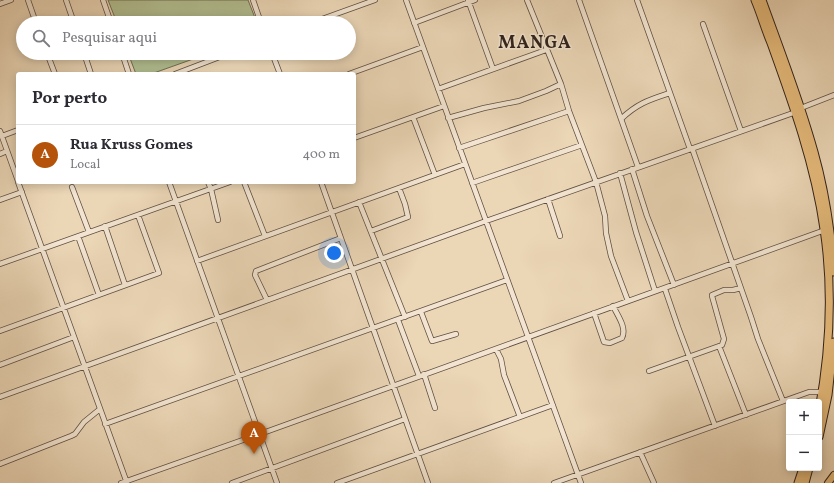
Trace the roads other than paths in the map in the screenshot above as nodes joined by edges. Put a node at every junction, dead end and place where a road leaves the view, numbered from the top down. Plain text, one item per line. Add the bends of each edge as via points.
1 (11, 0) edge
2 (28, 0) edge
3 (66, 0) edge
4 (103, 0) edge
5 (253, 0) edge
6 (374, 0) edge
7 (406, 0) edge
8 (475, 0) edge
9 (527, 0) edge
10 (579, 0) edge
11 (637, 0) edge
12 (755, 0) edge
13 (762, 0) edge
14 (469, 1) edge
15 (0, 4) edge
16 (34, 16) edge
17 (72, 16) edge
18 (109, 16) edge
19 (259, 16) edge
20 (330, 16) edge
21 (766, 22) junction
22 (414, 23) junction
23 (703, 24) dead end
24 (423, 47) junction
25 (546, 50) junction
26 (50, 60) edge
27 (86, 60) edge
28 (125, 60) edge
29 (212, 60) edge
30 (274, 60) edge
31 (493, 69) junction
32 (54, 72) edge
33 (90, 72) edge
34 (129, 72) edge
35 (180, 72) edge
36 (278, 72) edge
37 (354, 72) edge
38 (561, 84) junction
39 (438, 89) junction
40 (670, 93) junction
41 (834, 95) edge
42 (444, 106) junction
43 (798, 110) junction
44 (569, 111) junction
45 (413, 117) junction
46 (448, 118) junction
47 (621, 119) junction
48 (16, 130) edge
49 (741, 130) junction
50 (1, 133) edge
51 (356, 137) edge
52 (582, 145) junction
53 (459, 148) junction
54 (691, 148) junction
55 (7, 151) junction
56 (0, 154) edge
57 (465, 164) junction
58 (638, 167) junction
59 (632, 169) junction
60 (620, 173) junction
61 (435, 175) junction
62 (16, 176) edge
63 (596, 182) junction
64 (472, 183) junction
65 (19, 184) edge
66 (170, 184) edge
67 (209, 184) edge
68 (225, 184) edge
69 (245, 184) edge
70 (322, 184) edge
71 (72, 187) dead end
72 (399, 188) junction
73 (211, 189) junction
74 (22, 192) junction
75 (548, 199) junction
76 (0, 200) edge
77 (176, 201) junction
78 (359, 202) junction
79 (332, 213) junction
80 (138, 215) junction
81 (218, 220) dead end
82 (486, 221) junction
83 (105, 226) junction
84 (824, 230) junction
85 (371, 231) junction
86 (89, 232) junction
87 (78, 236) junction
88 (265, 236) junction
89 (560, 236) dead end
90 (341, 238) junction
91 (42, 249) junction
92 (382, 258) junction
93 (197, 261) junction
94 (0, 264) edge
95 (733, 264) junction
96 (352, 269) junction
97 (834, 272) edge
98 (507, 280) junction
99 (125, 285) junction
100 (674, 285) junction
101 (665, 288) junction
102 (741, 288) junction
103 (655, 291) junction
104 (99, 295) junction
105 (267, 300) junction
106 (628, 301) junction
107 (614, 306) junction
108 (64, 308) junction
109 (421, 312) junction
110 (594, 313) junction
111 (405, 317) junction
112 (218, 318) junction
113 (398, 320) junction
114 (373, 328) junction
115 (0, 331) edge
116 (456, 334) dead end
117 (74, 337) junction
118 (528, 337) junction
119 (834, 342) edge
120 (719, 346) junction
121 (496, 349) junction
122 (689, 356) junction
123 (0, 365) edge
124 (85, 367) junction
125 (649, 371) dead end
126 (422, 375) junction
127 (239, 376) junction
128 (393, 386) junction
129 (822, 392) junction
130 (0, 397) edge
131 (821, 399) edge
132 (783, 401) junction
133 (553, 405) junction
134 (435, 408) dead end
135 (100, 409) junction
136 (746, 415) junction
137 (520, 417) junction
138 (405, 418) junction
139 (105, 424) junction
140 (715, 426) junction
141 (260, 434) junction
142 (819, 435) edge
143 (640, 452) junction
144 (417, 454) junction
145 (0, 464) edge
146 (272, 468) junction
147 (801, 471) edge
148 (809, 471) edge
149 (578, 474) junction
150 (834, 475) edge
151 (125, 482) edge
152 (232, 483) edge
153 (277, 483) edge
154 (337, 483) edge
155 (428, 483) edge
156 (554, 483) edge
157 (581, 483) edge
158 (654, 483) edge
159 (798, 483) edge
160 (805, 483) edge
161 (828, 483) edge

1 - 15 street
2 - 16 street
3 - 17 street
4 - 18 street
5 - 19 street
6 - 20 street
7 - 22 street
8 - 14 street
9 - 25 street
10 - 47 street
11 - 40 street
12 - 21 highway
13 - 21 highway
14 - 22 street
14 - 31 street
21 - 43 highway
21 - 43 highway via 772,29
22 - 24 street
23 - 49 street
24 - 37 street
24 - 39 street
25 - 31 street
25 - 38 street
26 - 32 street
27 - 33 street
28 - 34 street
29 - 35 street
30 - 36 street
31 - 39 street
38 - 44 street
38 - 46 street via 519,101
39 - 42 street
40 - 47 street via 647,100
40 - 54 street
41 - 43 street
42 - 45 street
42 - 46 street
43 - 49 street
43 - 84 highway
43 - 97 highway via 808,128 821,180
44 - 52 street
44 - 53 street
45 - 51 street
45 - 61 street
46 - 53 street
47 - 58 street
48 - 50 street
49 - 54 street
50 - 55 street
52 - 63 street
52 - 64 street
53 - 57 street
54 - 58 street
54 - 95 street
55 - 56 street
55 - 62 street
57 - 61 street
57 - 64 street
58 - 59 street
59 - 60 street
59 - 100 street
60 - 63 street
60 - 103 street
61 - 72 street
63 - 75 street
63 - 106 street via 605,216 611,256
64 - 82 street
65 - 74 street
66 - 77 street
67 - 73 street
68 - 73 street
69 - 88 street
70 - 79 street
71 - 86 street
72 - 78 street
72 - 85 street via 408,217
73 - 77 street
73 - 81 street
74 - 76 street
74 - 91 street
75 - 82 street
75 - 89 street
77 - 80 street
77 - 93 street
78 - 79 street
78 - 85 street
79 - 88 street
79 - 90 street
80 - 83 street
80 - 99 street via 159,273
82 - 92 street
82 - 98 street
83 - 86 street
83 - 99 street
84 - 95 street
84 - 129 highway via 830,298
85 - 92 street
86 - 87 street
87 - 91 street
87 - 104 street
88 - 93 street
90 - 96 street
90 - 105 street via 256,271
91 - 94 street
91 - 108 street
92 - 96 street
92 - 111 street
93 - 112 street
95 - 100 street
95 - 102 street
96 - 105 street
96 - 114 street
98 - 109 street
98 - 118 street
99 - 104 street
100 - 101 street
101 - 103 street
101 - 122 street
102 - 120 street via 724,290 712,295 724,339 724,343
102 - 132 street via 758,340
103 - 106 street
104 - 108 street
105 - 112 street
106 - 107 street
107 - 110 street
107 - 110 street via 622,324 623,335 622,338 610,343 604,342
108 - 115 street
108 - 117 street
109 - 111 street
109 - 116 street via 432,341
110 - 118 street
111 - 113 street
112 - 124 street
112 - 127 street
113 - 114 street
113 - 126 street
114 - 127 street
114 - 128 street
117 - 123 street
117 - 124 street
118 - 121 street
118 - 133 street
119 - 142 highway via 828,395
120 - 122 street
120 - 136 street
121 - 126 street
121 - 137 street
122 - 125 street
122 - 140 street
124 - 130 street
124 - 135 street
126 - 128 street
126 - 134 street
127 - 139 street
127 - 141 street
128 - 138 street
128 - 141 street
129 - 131 highway
129 - 132 street via 809,392
132 - 136 street
133 - 137 street
133 - 149 street
135 - 139 street
135 - 145 street via 84,422 75,434
136 - 140 street
137 - 144 street
138 - 144 street
138 - 146 street
139 - 151 street
140 - 143 street
141 - 146 street
141 - 151 street
143 - 149 street
143 - 158 street
144 - 154 street
144 - 155 street
146 - 152 street
146 - 153 street
147 - 159 highway
148 - 160 highway
149 - 156 street
149 - 157 street
150 - 161 main road

